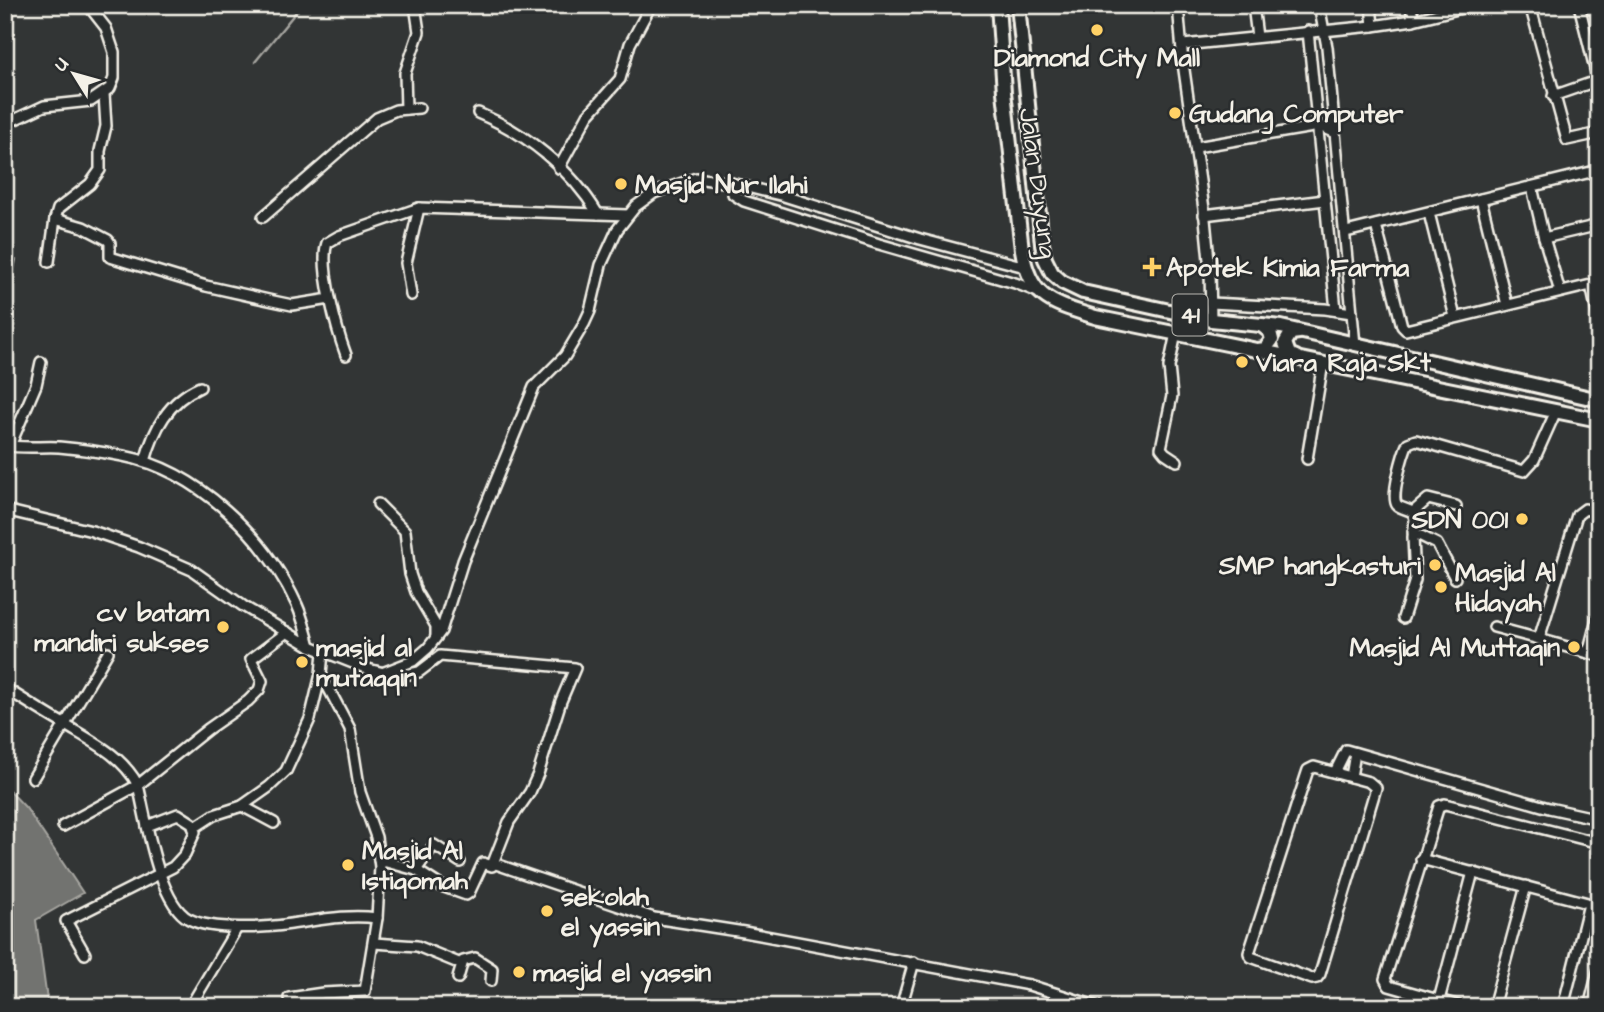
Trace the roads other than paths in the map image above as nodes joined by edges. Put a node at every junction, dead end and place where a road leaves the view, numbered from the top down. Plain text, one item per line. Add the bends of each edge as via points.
1 (88, 5) edge
2 (415, 5) edge
3 (651, 5) edge
4 (998, 5) edge
5 (1018, 5) edge
6 (1178, 5) edge
7 (1253, 5) edge
8 (1319, 5) edge
9 (1371, 5) edge
10 (1411, 5) edge
11 (1474, 5) edge
12 (1530, 5) edge
13 (1578, 5) edge
14 (1413, 20) junction
15 (1373, 26) junction
16 (1308, 31) junction
17 (1324, 31) junction
18 (1257, 37) junction
19 (1183, 44) junction
20 (1599, 80) edge
21 (104, 94) junction
22 (1553, 96) junction
23 (419, 108) dead end
24 (406, 109) junction
25 (478, 113) dead end
26 (5, 124) edge
27 (1319, 126) junction
28 (1334, 132) junction
29 (1599, 133) edge
30 (1196, 147) junction
31 (559, 168) junction
32 (1599, 170) edge
33 (732, 183) junction
34 (1532, 187) junction
35 (1481, 199) junction
36 (1341, 201) junction
37 (1325, 202) junction
38 (419, 208) junction
39 (1429, 213) junction
40 (598, 215) junction
41 (628, 215) junction
42 (1205, 215) junction
43 (263, 217) dead end
44 (55, 219) junction
45 (1376, 225) junction
46 (1599, 225) edge
47 (1346, 232) junction
48 (1544, 238) junction
49 (49, 262) dead end
50 (1025, 267) junction
51 (1595, 284) edge
52 (1038, 292) junction
53 (1560, 292) junction
54 (411, 295) dead end
55 (330, 299) junction
56 (1211, 303) junction
57 (1507, 305) junction
58 (1336, 310) junction
59 (1352, 313) junction
60 (1455, 317) junction
61 (1211, 320) junction
62 (1599, 321) edge
63 (1260, 325) junction
64 (1299, 332) junction
65 (1177, 333) junction
66 (1355, 345) junction
67 (1258, 350) junction
68 (346, 355) dead end
69 (1296, 357) junction
70 (41, 362) dead end
71 (1323, 363) junction
72 (200, 387) dead end
73 (1599, 400) edge
74 (1556, 411) junction
75 (1599, 420) edge
76 (8, 446) edge
77 (1307, 459) dead end
78 (145, 461) junction
79 (1177, 461) dead end
80 (378, 504) dead end
81 (1456, 506) dead end
82 (6, 512) edge
83 (1413, 512) junction
84 (1599, 513) edge
85 (1413, 532) junction
86 (1455, 578) dead end
87 (1599, 612) edge
88 (1403, 618) dead end
89 (1494, 627) dead end
90 (287, 632) junction
91 (436, 639) junction
92 (1539, 639) junction
93 (310, 646) junction
94 (108, 652) dead end
95 (323, 652) junction
96 (1588, 653) junction
97 (1599, 656) edge
98 (382, 673) junction
99 (321, 674) junction
100 (5, 688) edge
101 (64, 724) junction
102 (1350, 751) junction
103 (1335, 772) junction
104 (1351, 777) junction
105 (33, 778) dead end
106 (138, 785) junction
107 (242, 806) junction
108 (1599, 819) edge
109 (274, 823) dead end
110 (63, 826) dead end
111 (147, 826) junction
112 (194, 828) junction
113 (1599, 843) edge
114 (1421, 859) junction
115 (379, 860) junction
116 (460, 862) dead end
117 (493, 863) junction
118 (416, 870) junction
119 (1473, 872) junction
120 (159, 874) junction
121 (1526, 886) junction
122 (1596, 903) edge
123 (377, 918) junction
124 (237, 928) junction
125 (374, 943) junction
126 (85, 954) dead end
127 (914, 962) junction
128 (461, 964) junction
129 (1599, 968) edge
130 (458, 978) dead end
131 (491, 981) dead end
132 (289, 998) dead end
133 (194, 1000) dead end
134 (1439, 1000) junction
135 (901, 1007) edge
136 (1099, 1007) edge
137 (1463, 1007) edge
138 (1493, 1007) edge
139 (1563, 1007) edge
140 (1589, 1007) edge

1 - 21 street via 106,28 114,52 113,83
2 - 24 street via 419,32 405,73
3 - 31 street via 630,44 620,79 588,115
4 - 50 highway, Jalan Duyung
5 - 61 highway, Jalan Duyung / 41 via 1042,244 1049,269 1057,279 1083,292
6 - 19 street
7 - 18 street
8 - 17 street
9 - 15 street
10 - 14 street
11 - 14 street
12 - 22 street
13 - 20 street
14 - 15 street
15 - 17 street
16 - 17 street
16 - 18 street
16 - 27 street
17 - 28 street
18 - 19 street
19 - 30 street
20 - 22 street
21 - 26 street via 91,101 44,106
21 - 44 street via 106,127 100,170 58,209
22 - 29 street via 1567,140
23 - 24 street
24 - 43 street via 377,118
25 - 31 street via 515,131
27 - 28 street
27 - 30 street
27 - 37 street
28 - 36 street
30 - 42 street
31 - 40 street via 582,189
32 - 34 street
33 - 41 street via 695,177 654,193
33 - 50 street
33 - 52 street via 733,194 744,201
34 - 35 street
34 - 48 street
35 - 39 street
35 - 57 street
36 - 37 street
36 - 47 street
37 - 42 street
37 - 58 street
38 - 40 street
38 - 54 street via 406,264
38 - 55 street via 327,243
39 - 45 street
39 - 60 street
40 - 41 street
41 - 91 street via 601,265 584,324 529,400
42 - 56 street
44 - 49 street
44 - 55 street via 110,241 110,257 175,277 292,305
45 - 47 street
45 - 60 street via 1402,326 1406,330
46 - 48 street
47 - 59 street
48 - 53 street
50 - 52 highway, Jalan Duyung
51 - 53 street
51 - 62 street
52 - 65 highway, Jalan Duyung / 41 via 1095,317
53 - 57 street
55 - 68 street
56 - 58 street
56 - 61 street
57 - 60 street
58 - 59 street
59 - 66 street
61 - 63 highway, Jalan Duyung / 41
63 - 64 highway, Jalan Duyung / 41
63 - 67 highway via 1270,331 1272,340
64 - 66 highway, Jalan Duyung / 41
64 - 69 highway via 1284,343
65 - 67 highway, Jalan Duyung / 41
65 - 79 street via 1170,367 1172,396 1161,448
66 - 73 highway, Jalan Duyung / 41
67 - 69 highway, Jalan Duyung / 41
69 - 71 highway, Jalan Duyung / 41
70 - 76 street via 32,395
71 - 74 highway, Jalan Duyung / 41
71 - 77 street
72 - 78 street via 180,397 167,411
74 - 75 highway, Jalan Duyung / 41
74 - 83 street via 1534,460 1524,471 1411,440 1395,500
76 - 78 street via 61,447
78 - 93 street via 193,484 265,553 297,604
80 - 91 street via 405,531 410,574 436,626
81 - 83 street via 1428,499
82 - 90 street via 92,531 139,547 192,570
83 - 85 street
84 - 92 street via 1585,509 1577,514
85 - 86 street via 1437,544
85 - 88 street via 1415,580
87 - 96 street
89 - 92 street
90 - 93 street
90 - 106 street via 251,659 261,681 256,694
91 - 98 street via 413,661
92 - 96 street
93 - 95 street
94 - 101 street
95 - 98 street
95 - 99 street
96 - 97 street
98 - 117 street via 405,676 419,672 440,656 575,668 538,774 509,822
99 - 107 street via 310,719 286,771
99 - 115 street via 350,729 360,792
100 - 101 street
101 - 105 street
101 - 106 street via 117,757
102 - 103 street
102 - 104 street
102 - 108 street
103 - 104 street
103 - 104 street via 1308,770 1249,953 1312,979 1320,974 1376,788
106 - 110 street
106 - 111 street
107 - 109 street
107 - 112 street
111 - 112 street via 178,814
111 - 120 street
112 - 120 street via 185,855
113 - 114 street via 1445,804 1439,806
114 - 119 street
114 - 134 street via 1385,979 1389,986
115 - 118 street
115 - 123 street
116 - 118 street via 434,845
117 - 118 street via 483,863 467,895
117 - 127 street via 654,918
119 - 121 street
119 - 134 street
120 - 124 street via 186,917
120 - 126 street via 66,921
121 - 122 street
121 - 138 street
122 - 139 street
123 - 124 street via 340,917
123 - 125 street
124 - 133 street
125 - 128 street via 417,946
125 - 132 street via 365,991
127 - 135 street
127 - 136 street via 1029,985
128 - 130 street
128 - 131 street via 471,958 487,964 493,971
129 - 140 street
134 - 137 street

